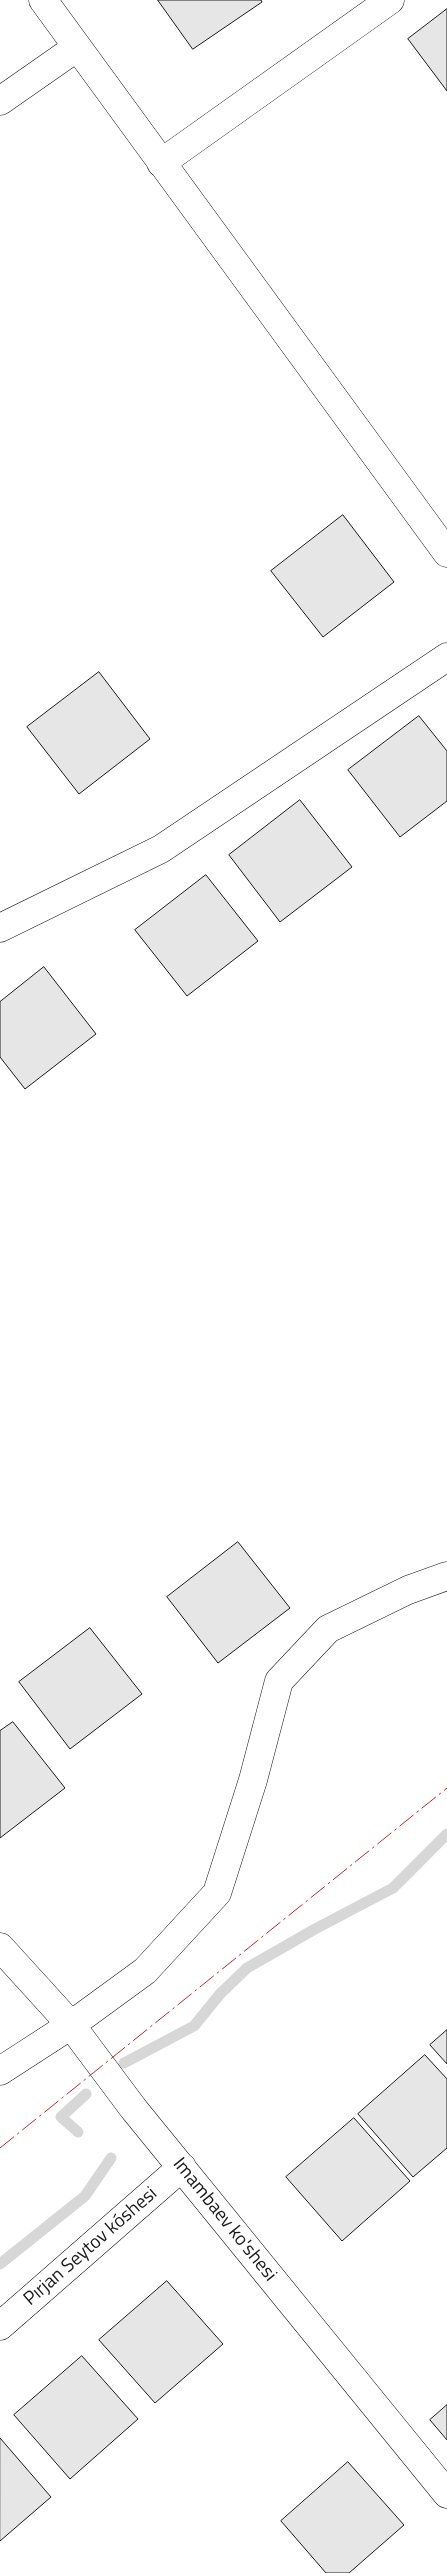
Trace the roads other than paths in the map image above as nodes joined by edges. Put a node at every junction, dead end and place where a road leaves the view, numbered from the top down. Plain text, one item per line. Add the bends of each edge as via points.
1 (43, 0) edge
2 (390, 0) edge
3 (76, 48) junction
4 (0, 101) edge
5 (161, 163) junction
6 (447, 553) edge
7 (447, 657) edge
8 (0, 928) edge
9 (447, 1576) edge
10 (0, 1947) edge
11 (71, 2025) junction
12 (0, 2071) edge
13 (182, 2168) junction
14 (0, 2326) edge
15 (447, 2494) edge

1 - 3 street
2 - 5 street
3 - 4 street
3 - 5 street
5 - 6 street
7 - 8 street via 160,849
9 - 11 street via 408,1590 328,1629 279,1681 218,1893 145,1971
10 - 11 street, Imambaev ko'shesi
11 - 12 street
11 - 13 street, Imambaev ko'shesi via 132,2108
13 - 14 street, Pırjan Seytov kóshesi
13 - 15 street, Imambaev ko'shesi

